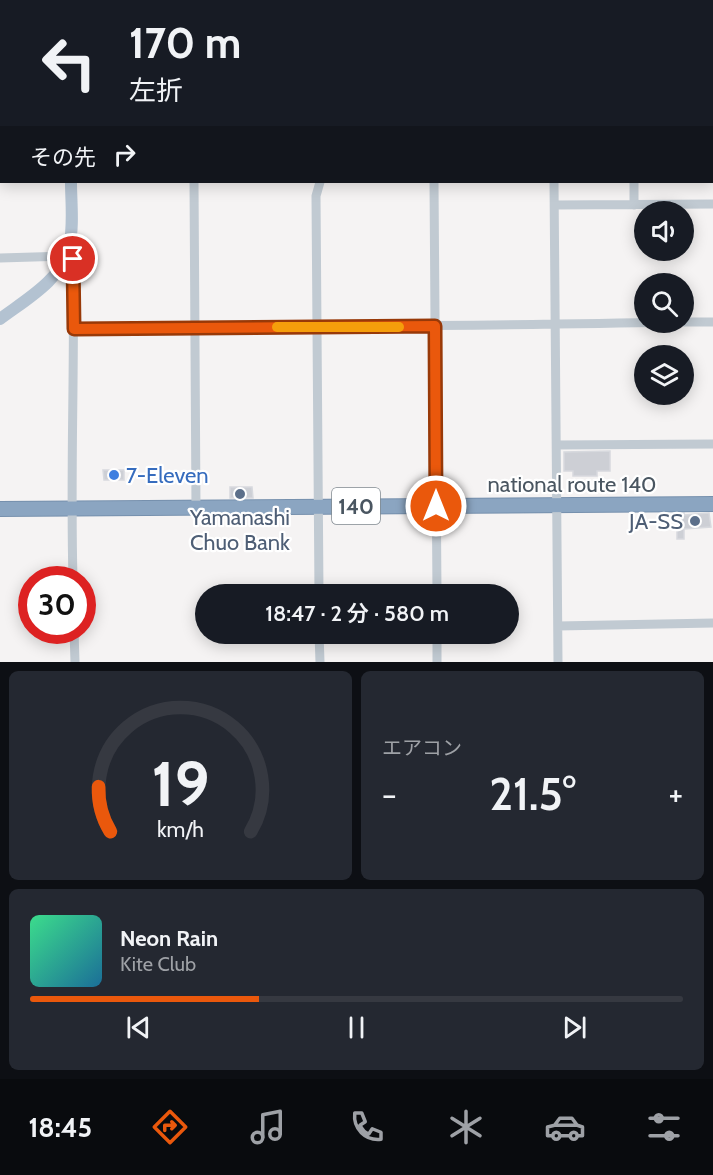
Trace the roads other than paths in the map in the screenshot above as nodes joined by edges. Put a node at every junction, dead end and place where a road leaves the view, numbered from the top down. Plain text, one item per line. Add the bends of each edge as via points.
1 (71, 183) edge
2 (194, 183) edge
3 (320, 183) edge
4 (434, 183) edge
5 (554, 183) edge
6 (634, 183) edge
7 (634, 201) edge
8 (694, 204) edge
9 (713, 204) edge
10 (555, 205) junction
11 (634, 205) edge
12 (66, 256) junction
13 (0, 258) edge
14 (0, 320) edge
15 (694, 322) edge
16 (713, 322) edge
17 (634, 323) edge
18 (556, 325) junction
19 (435, 326) junction
20 (195, 327) junction
21 (316, 327) junction
22 (74, 329) junction
23 (713, 444) edge
24 (557, 445) junction
25 (713, 504) edge
26 (557, 505) junction
27 (436, 506) junction
28 (317, 507) junction
29 (71, 508) junction
30 (196, 508) junction
31 (0, 509) edge
32 (73, 566) edge
33 (319, 584) edge
34 (437, 584) edge
35 (713, 623) edge
36 (558, 626) junction
37 (74, 644) edge
38 (319, 644) edge
39 (437, 644) edge
40 (75, 662) edge
41 (320, 662) edge
42 (437, 662) edge
43 (558, 662) edge

1 - 12 main road via 70,245
2 - 20 street
3 - 21 street via 316,196
4 - 19 street
5 - 10 street
6 - 7 street
8 - 9 street
10 - 11 street
10 - 18 street
12 - 13 street
12 - 14 main road via 42,287
12 - 22 street via 73,259
15 - 16 street
17 - 18 street
18 - 19 street
18 - 24 street
19 - 21 street
19 - 27 street
20 - 21 street
20 - 22 street
20 - 30 street
21 - 28 street
22 - 29 street
23 - 24 street
24 - 26 street
25 - 26 highway, national route 140 / 140
26 - 27 highway, national route 140 / 140
26 - 36 street
27 - 28 highway, national route 140 / 140
27 - 34 street
28 - 30 highway, national route 140 / 140
28 - 33 street
29 - 30 highway, national route 140 / 140
29 - 31 highway, national route 140 / 140
29 - 32 street
35 - 36 street
36 - 43 street
37 - 40 street
38 - 41 street
39 - 42 street

